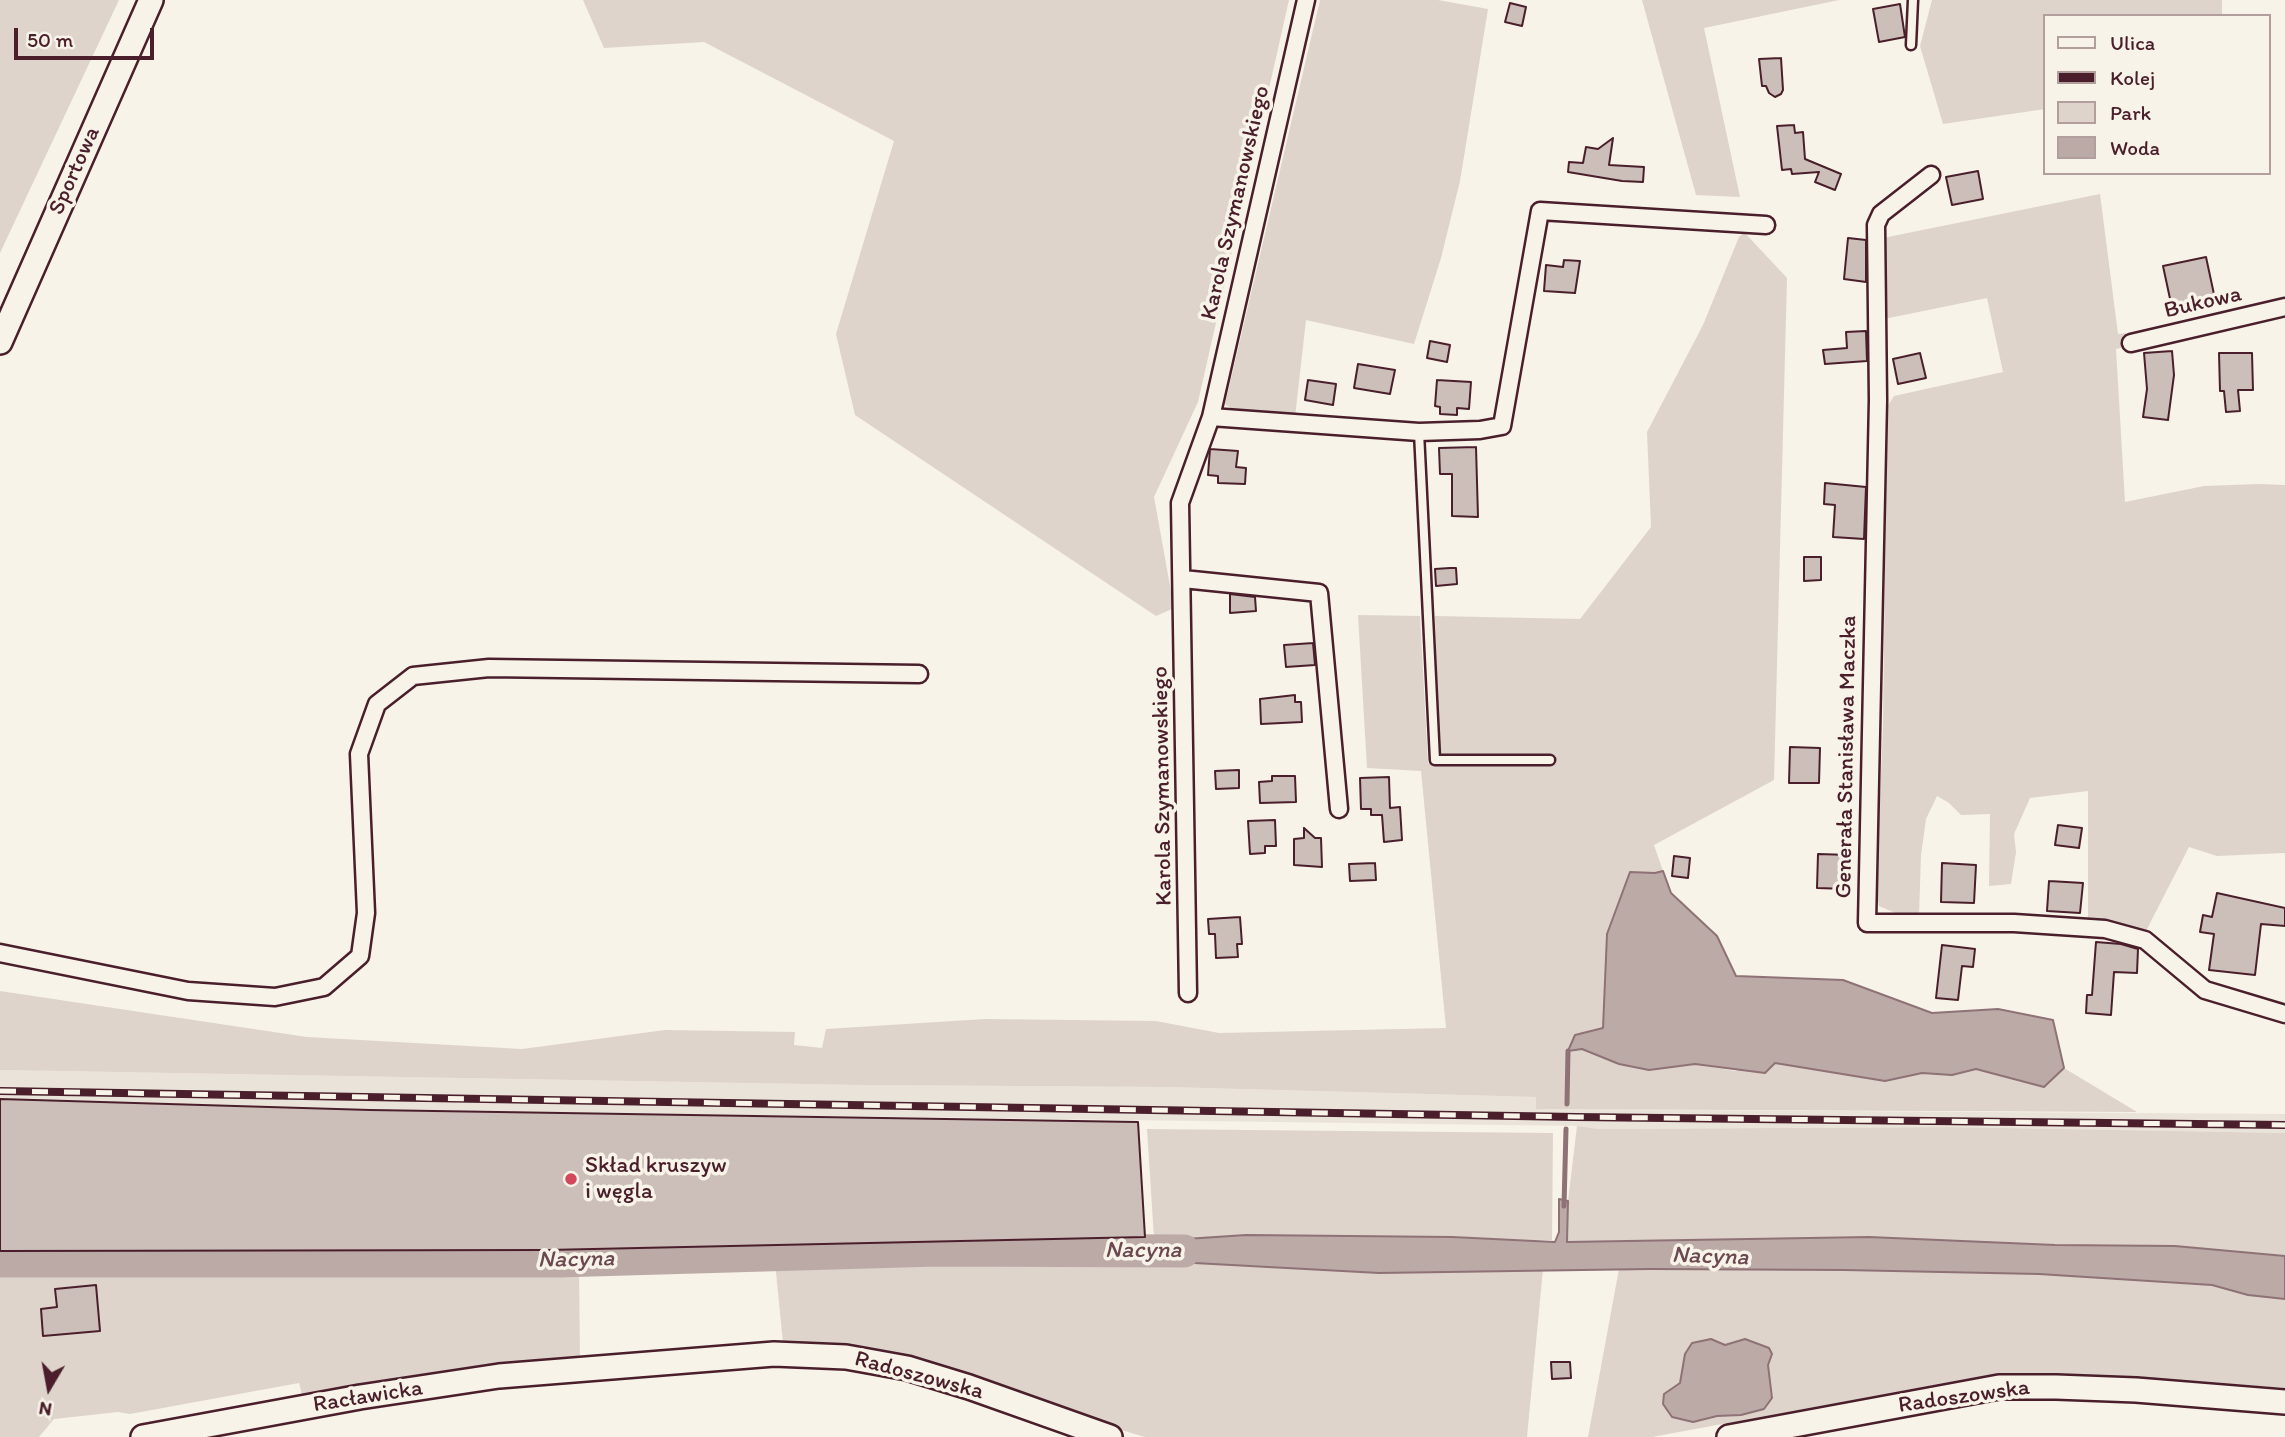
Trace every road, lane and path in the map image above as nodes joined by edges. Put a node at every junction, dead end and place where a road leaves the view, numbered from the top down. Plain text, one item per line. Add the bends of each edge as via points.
1 (151, 0) edge
2 (1306, 0) edge
3 (1913, 0) edge
4 (1910, 45) dead end
5 (1931, 175) dead end
6 (1766, 225) dead end
7 (2285, 307) edge
8 (0, 342) edge
9 (2131, 343) dead end
10 (1211, 416) junction
11 (1419, 432) junction
12 (1183, 579) junction
13 (919, 674) dead end
14 (1550, 760) dead end
15 (1339, 809) dead end
16 (0, 953) edge
17 (1188, 993) dead end
18 (2285, 1014) edge
19 (595, 1368) joint
20 (2285, 1402) edge
21 (143, 1437) edge
22 (1110, 1437) edge
23 (1729, 1437) edge

1 - 8 street, Sportowa
2 - 10 street, Karola Szymanowskiego
3 - 4 lane
5 - 18 street, Generała Stanisława Maczka via 1881,214 1877,225 1878,400 1867,923 2014,923 2105,929 2145,940 2205,990
6 - 11 street via 1541,211 1502,426
7 - 9 street, Bukowa
10 - 11 street
10 - 12 street, Karola Szymanowskiego via 1181,503
11 - 14 lane via 1435,760
12 - 15 street via 1319,593
12 - 17 street, Karola Szymanowskiego
13 - 16 street via 489,668 414,676 377,704 359,754 366,913 360,956 324,987 275,997 188,991
19 - 21 street, Racławicka via 499,1376 360,1397
19 - 22 street, Radoszowska via 774,1354 846,1357 937,1377
20 - 23 street, Radoszowska via 2136,1390 1999,1387

